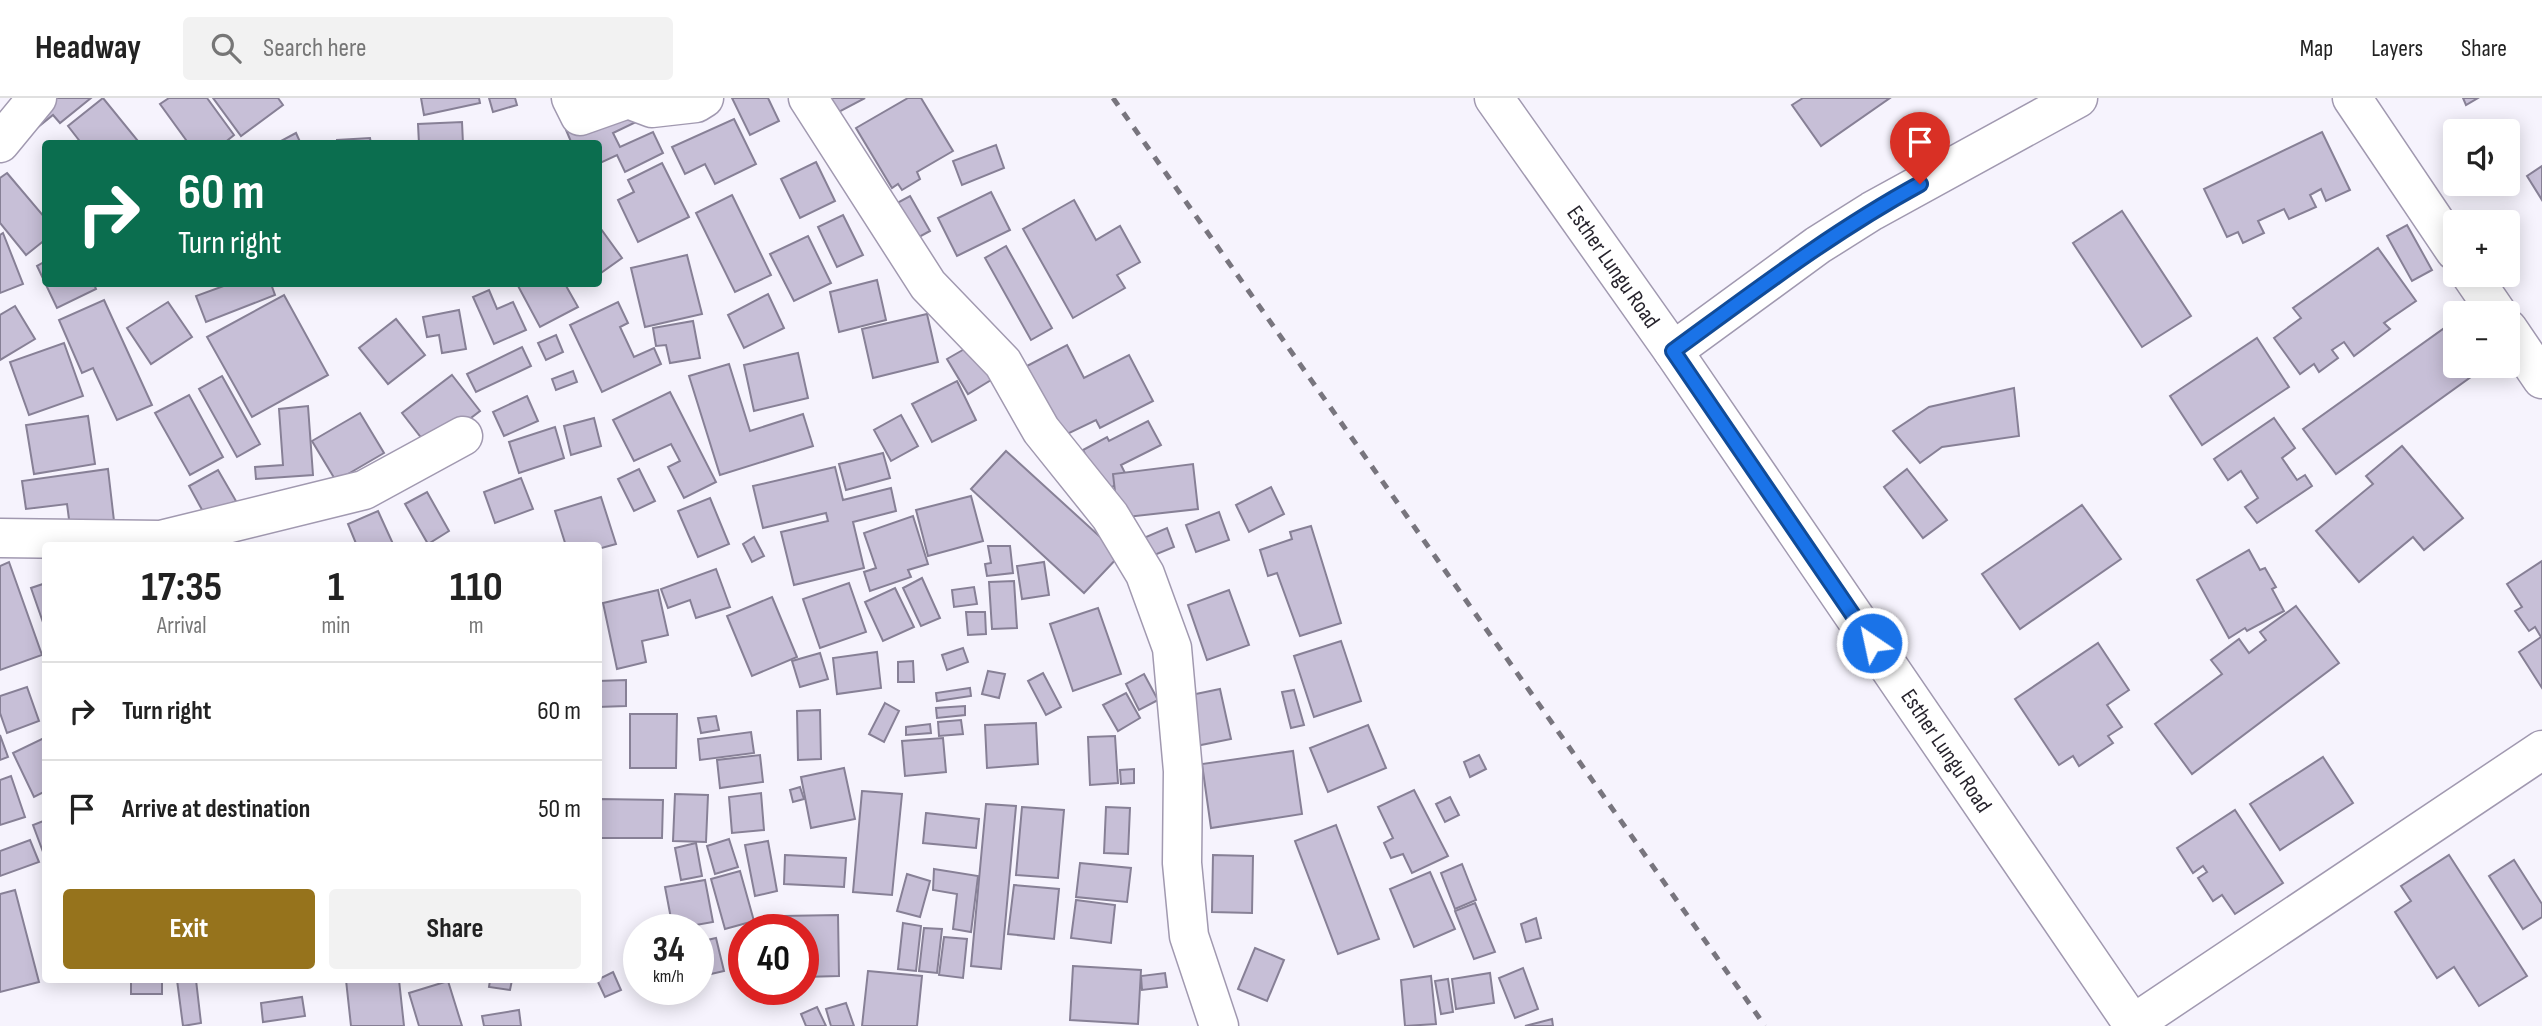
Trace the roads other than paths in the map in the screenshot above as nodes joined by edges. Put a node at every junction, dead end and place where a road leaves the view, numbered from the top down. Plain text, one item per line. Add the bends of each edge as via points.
1 (37, 98) edge
2 (571, 98) edge
3 (704, 98) edge
4 (808, 98) edge
5 (1494, 98) edge
6 (2078, 98) edge
7 (2352, 98) edge
8 (0, 142) edge
9 (2443, 233) edge
10 (2520, 347) edge
11 (1673, 351) junction
12 (2542, 379) edge
13 (463, 436) dead end
14 (0, 538) edge
15 (2542, 750) edge
16 (2133, 1025) edge
17 (1219, 1026) edge

1 - 8 street
2 - 3 street via 580,116 628,99 652,108
4 - 17 street via 928,285 1003,363 1041,430 1110,516 1145,574 1172,648 1183,771 1182,863 1189,936
5 - 11 street, Esther Lungu Road
6 - 11 street via 1872,211
7 - 9 street
10 - 12 street
11 - 16 street, Esther Lungu Road
13 - 14 street via 364,490 161,540
15 - 16 street

